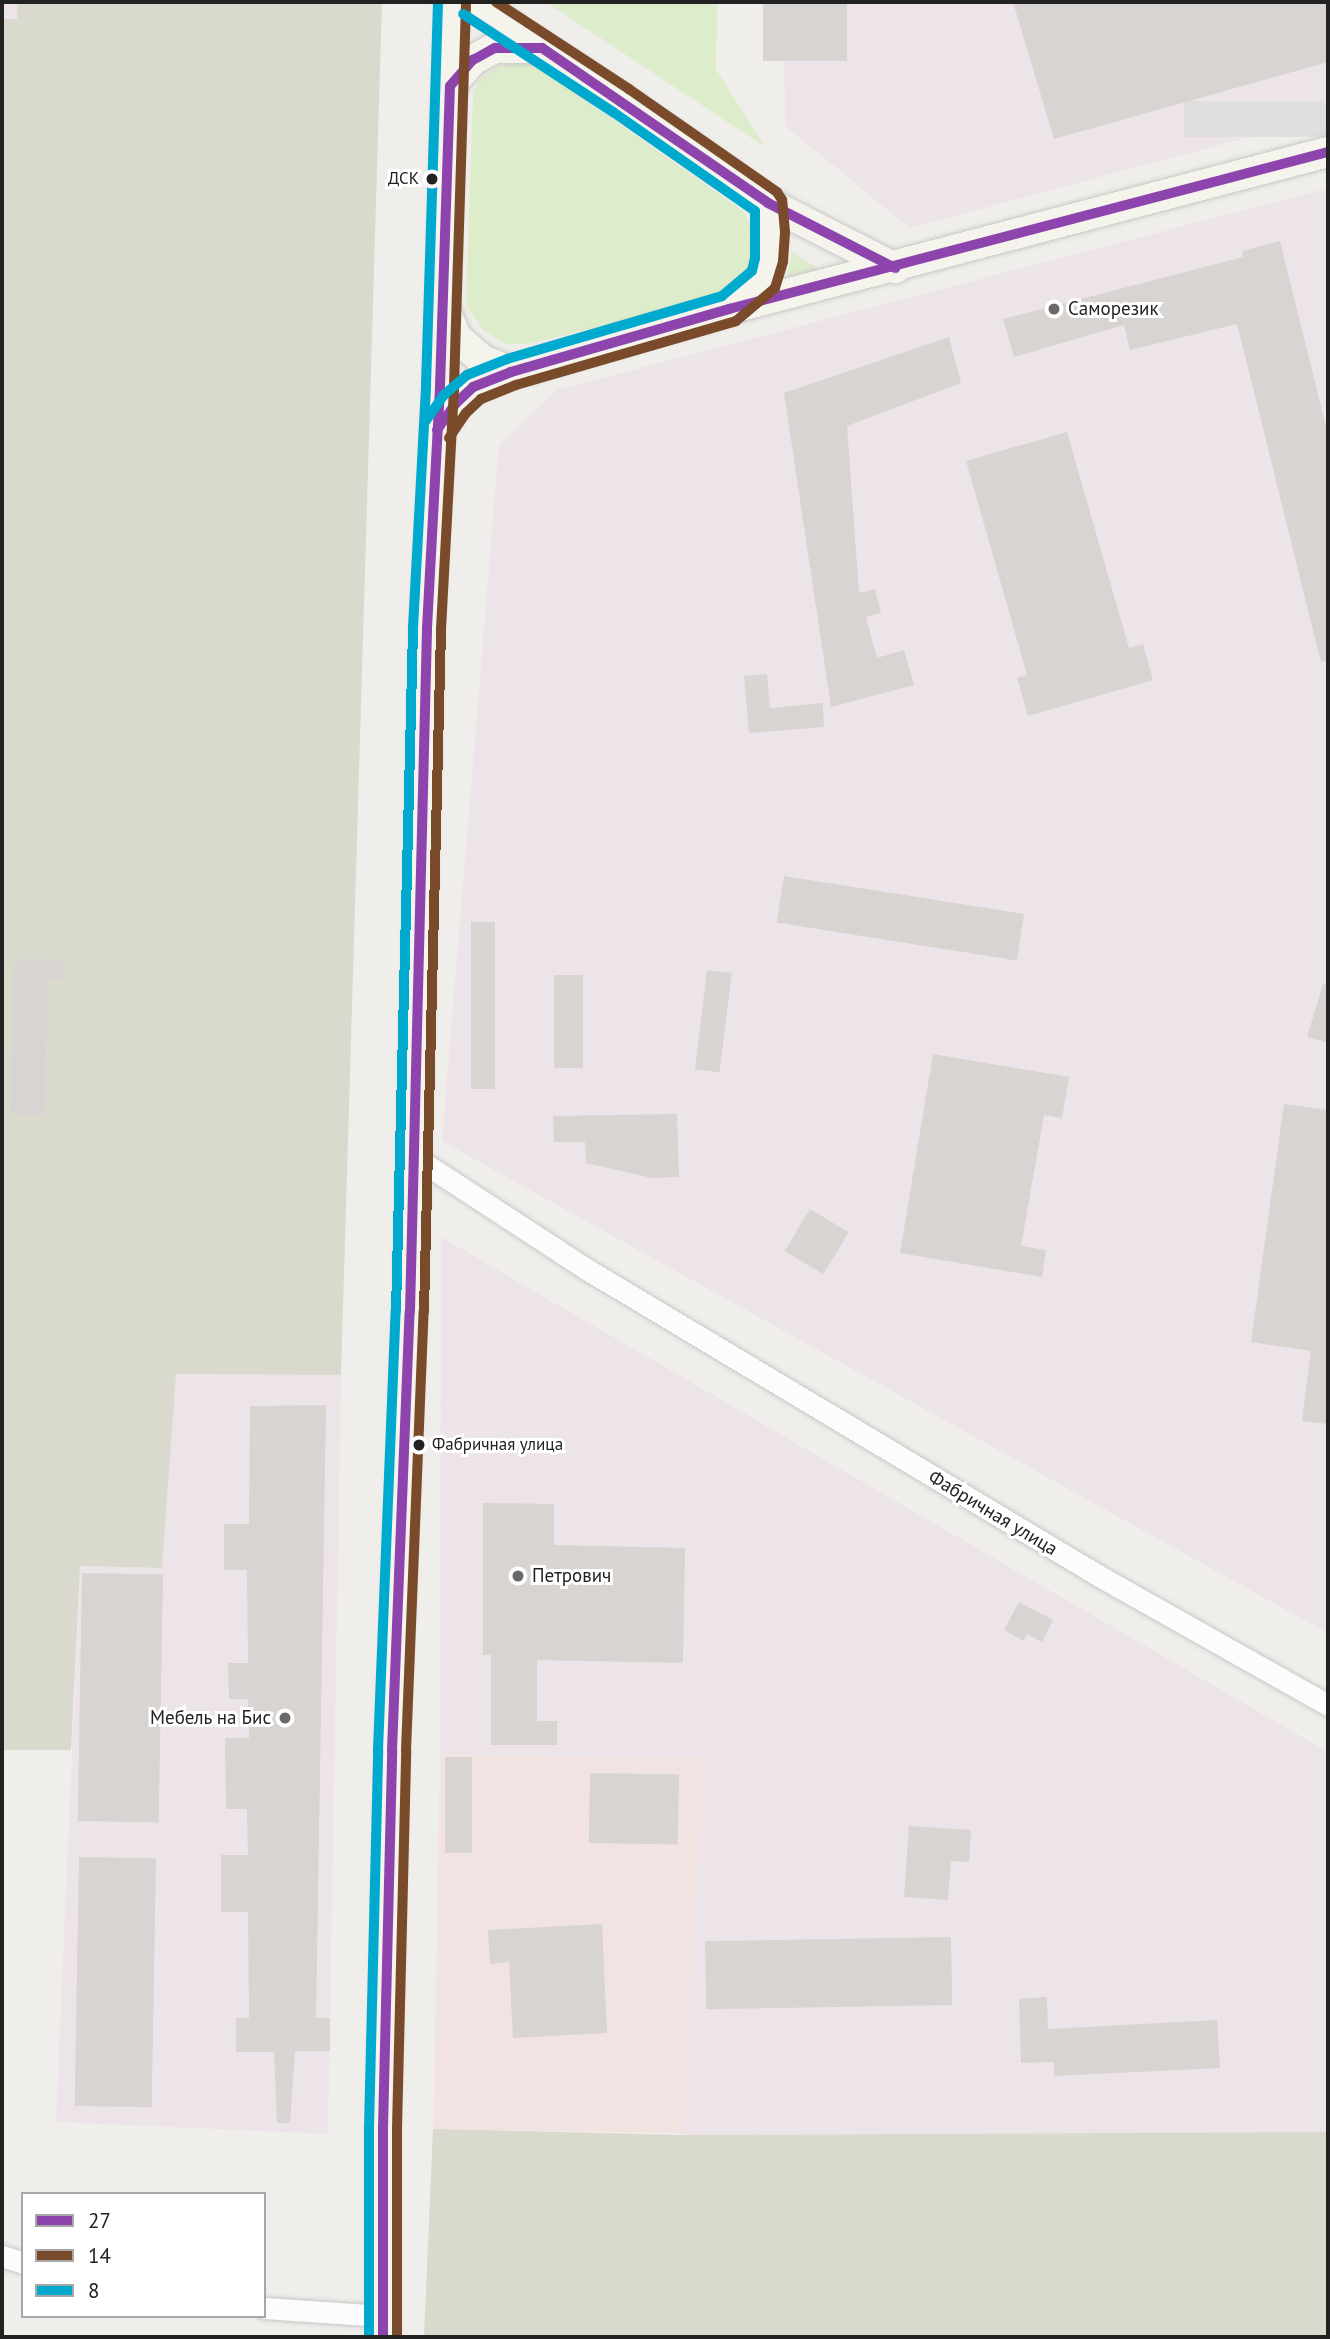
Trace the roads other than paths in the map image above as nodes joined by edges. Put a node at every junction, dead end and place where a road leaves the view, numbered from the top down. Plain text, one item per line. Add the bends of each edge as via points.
1 (452, 2) edge
2 (471, 2) edge
3 (542, 48) junction
4 (450, 86) junction
5 (1328, 152) edge
6 (768, 204) junction
7 (895, 268) junction
8 (443, 307) junction
9 (729, 309) junction
10 (512, 372) junction
11 (437, 430) junction
12 (413, 1156) junction
13 (1328, 1704) edge
14 (2, 2256) edge
15 (21, 2262) edge
16 (266, 2308) edge
17 (384, 2327) edge

1 - 4 main road
2 - 3 main road
3 - 4 main road via 495,48 473,60
3 - 6 main road
4 - 8 main road
5 - 7 main road
6 - 7 main road
6 - 9 main road via 771,233 764,279
7 - 9 main road
8 - 10 main road via 457,338 482,360
8 - 11 main road
9 - 10 main road
10 - 11 main road via 473,387
11 - 12 main road
12 - 13 street, Фабричная улица via 588,1270 1101,1577
12 - 17 main road via 392,1750 383,2128
14 - 15 street
16 - 17 street

